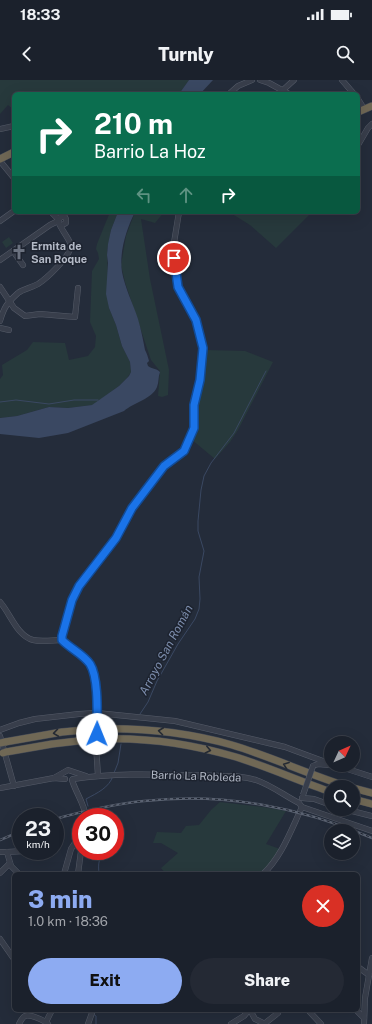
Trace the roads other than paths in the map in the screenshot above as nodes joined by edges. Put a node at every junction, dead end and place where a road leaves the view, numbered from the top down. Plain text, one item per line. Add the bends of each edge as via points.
1 (252, 80) edge
2 (260, 80) edge
3 (294, 80) edge
4 (342, 80) edge
5 (283, 90) junction
6 (231, 92) edge
7 (286, 92) edge
8 (352, 92) edge
9 (372, 124) edge
10 (12, 126) edge
11 (0, 129) edge
12 (360, 142) edge
13 (12, 153) edge
14 (0, 160) edge
15 (12, 175) edge
16 (12, 212) edge
17 (53, 214) edge
18 (179, 214) edge
19 (62, 220) edge
20 (0, 221) edge
21 (13, 251) junction
22 (0, 260) edge
23 (23, 265) dead end
24 (0, 287) edge
25 (78, 288) dead end
26 (9, 302) junction
27 (0, 321) edge
28 (0, 328) edge
29 (9, 330) dead end
30 (0, 602) edge
31 (62, 640) junction
32 (97, 713) junction
33 (0, 730) edge
34 (2, 740) edge
35 (3, 753) edge
36 (314, 757) junction
37 (324, 761) edge
38 (324, 765) edge
39 (313, 766) junction
40 (73, 772) junction
41 (356, 772) edge
42 (63, 773) junction
43 (98, 776) junction
44 (87, 777) junction
45 (372, 777) edge
46 (54, 778) junction
47 (69, 780) junction
48 (330, 780) edge
49 (14, 786) junction
50 (0, 788) edge
51 (324, 789) edge
52 (360, 790) edge
53 (372, 793) edge
54 (302, 801) junction
55 (360, 801) edge
56 (324, 803) edge
57 (372, 804) edge
58 (84, 808) edge
59 (360, 813) edge
60 (372, 816) edge
61 (372, 832) edge
62 (72, 848) edge
63 (0, 852) edge
64 (6, 852) junction
65 (12, 852) edge
66 (80, 860) edge
67 (10, 863) junction
68 (18, 872) edge
69 (65, 872) edge
70 (78, 872) edge
71 (265, 872) edge
72 (0, 873) edge
73 (0, 939) edge
74 (12, 956) edge
75 (372, 958) edge
76 (360, 968) edge
77 (369, 975) junction
78 (51, 1012) edge
79 (93, 1012) edge
80 (248, 1012) edge
81 (251, 1012) edge
82 (310, 1012) edge
83 (358, 1012) edge
84 (278, 1013) dead end
85 (364, 1018) junction
86 (47, 1023) edge
87 (19, 1024) edge
88 (88, 1024) edge
89 (231, 1024) edge
90 (264, 1024) edge
91 (321, 1024) edge
92 (364, 1024) edge

1 - 6 street
2 - 5 street
3 - 5 street
4 - 8 street
5 - 7 street
9 - 12 street
10 - 11 street
13 - 14 highway
14 - 15 street
16 - 20 street
17 - 19 street
18 - 31 street via 173,249 177,278 180,291 195,317 204,356 194,405 194,428 182,453 164,466 138,500 116,538 79,586 72,600
19 - 21 street via 50,225
19 - 26 street via 71,246 68,253 60,265 39,284 20,292
21 - 22 street
21 - 23 street
24 - 26 street
25 - 26 street via 75,317 40,314 25,316
26 - 27 street
28 - 29 street
30 - 31 street via 18,628 32,640
31 - 32 street via 84,658 94,672
32 - 33 street via 48,717
32 - 36 street via 175,721 285,747
32 - 43 street
48 -> 34 highway via 241,748 197,737 148,730 97,729
34 - 49 street
35 -> 51 highway via 97,739 150,740 203,749
36 - 37 street
36 - 39 street
38 - 39 street
39 - 54 street, bridge
40 - 42 street via 68,770
40 - 44 street, Barrio La Robleda
40 - 47 street via 74,776
41 - 45 street
42 - 46 street
42 - 47 street
43 - 44 street, Barrio La Robleda
43 - 54 street, Barrio La Robleda via 234,776 256,780
44 - 47 street, Barrio La Robleda
46 - 47 street, Barrio La Robleda
46 - 49 street
47 - 58 street
49 - 50 street
52 - 53 highway
54 - 56 street, Barrio La Robleda via 314,800
54 - 61 street, Barrio La Robleda
54 - 71 street via 279,854
55 - 57 highway
59 - 60 street
62 - 69 street
63 - 64 street
64 - 65 street
64 - 67 street
66 - 70 street
67 - 68 street
67 - 72 street
73 - 74 street
75 - 77 street
76 - 77 street
77 - 85 street
78 - 86 street
79 - 88 street
80 - 89 street
81 - 90 street via 255,1019
82 - 91 street
83 - 85 street
84 - 90 street
85 - 92 street
86 - 87 street via 26,1016

